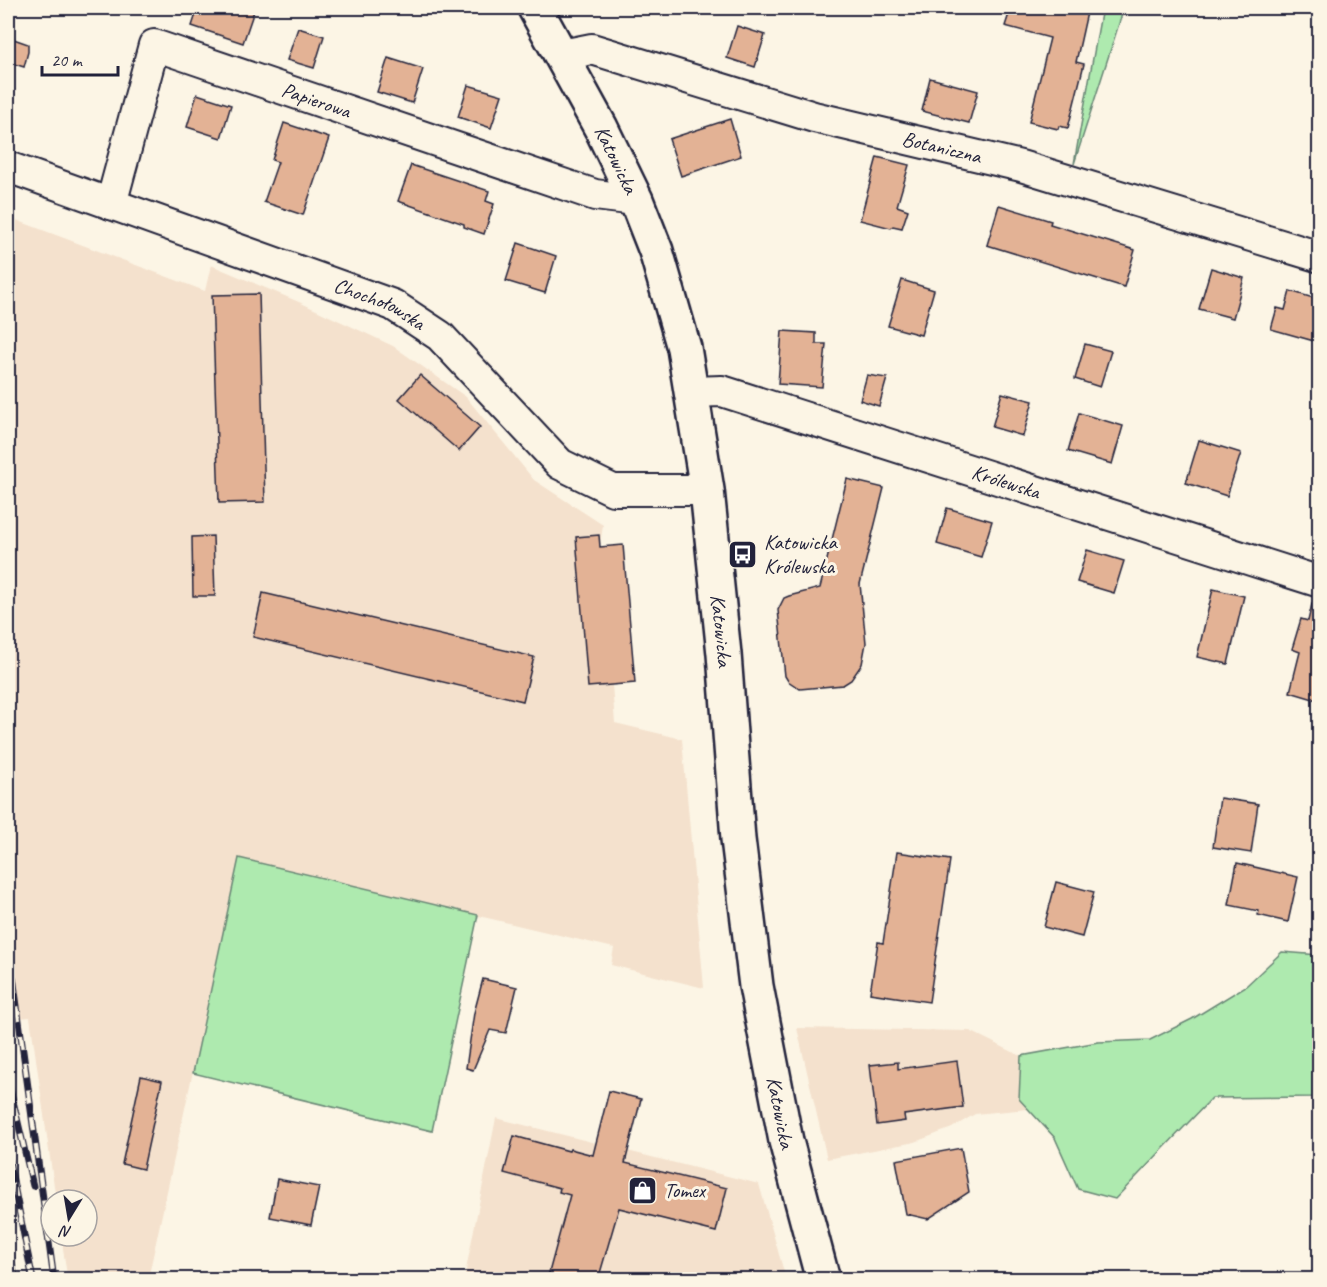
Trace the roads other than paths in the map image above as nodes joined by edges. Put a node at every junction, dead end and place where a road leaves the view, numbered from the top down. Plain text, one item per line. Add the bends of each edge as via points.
1 (535, 8) edge
2 (562, 55) junction
3 (8, 167) edge
4 (636, 200) junction
5 (111, 204) junction
6 (1320, 257) edge
7 (692, 392) junction
8 (707, 490) junction
9 (1320, 582) edge
10 (823, 1280) edge

1 - 2 street, Katowicka
2 - 4 street, Katowicka
2 - 6 street, Botaniczna via 592,49 814,117 1022,166
3 - 5 street, Chochołowska
4 - 5 street, Papierowa via 594,195 154,45
4 - 7 street, Katowicka via 660,262
5 - 8 street, Chochołowska via 393,304 440,336 560,464 613,489
7 - 8 street, Katowicka
7 - 9 street, Królewska via 722,392
8 - 10 street, Katowicka via 738,838 756,986 786,1141

